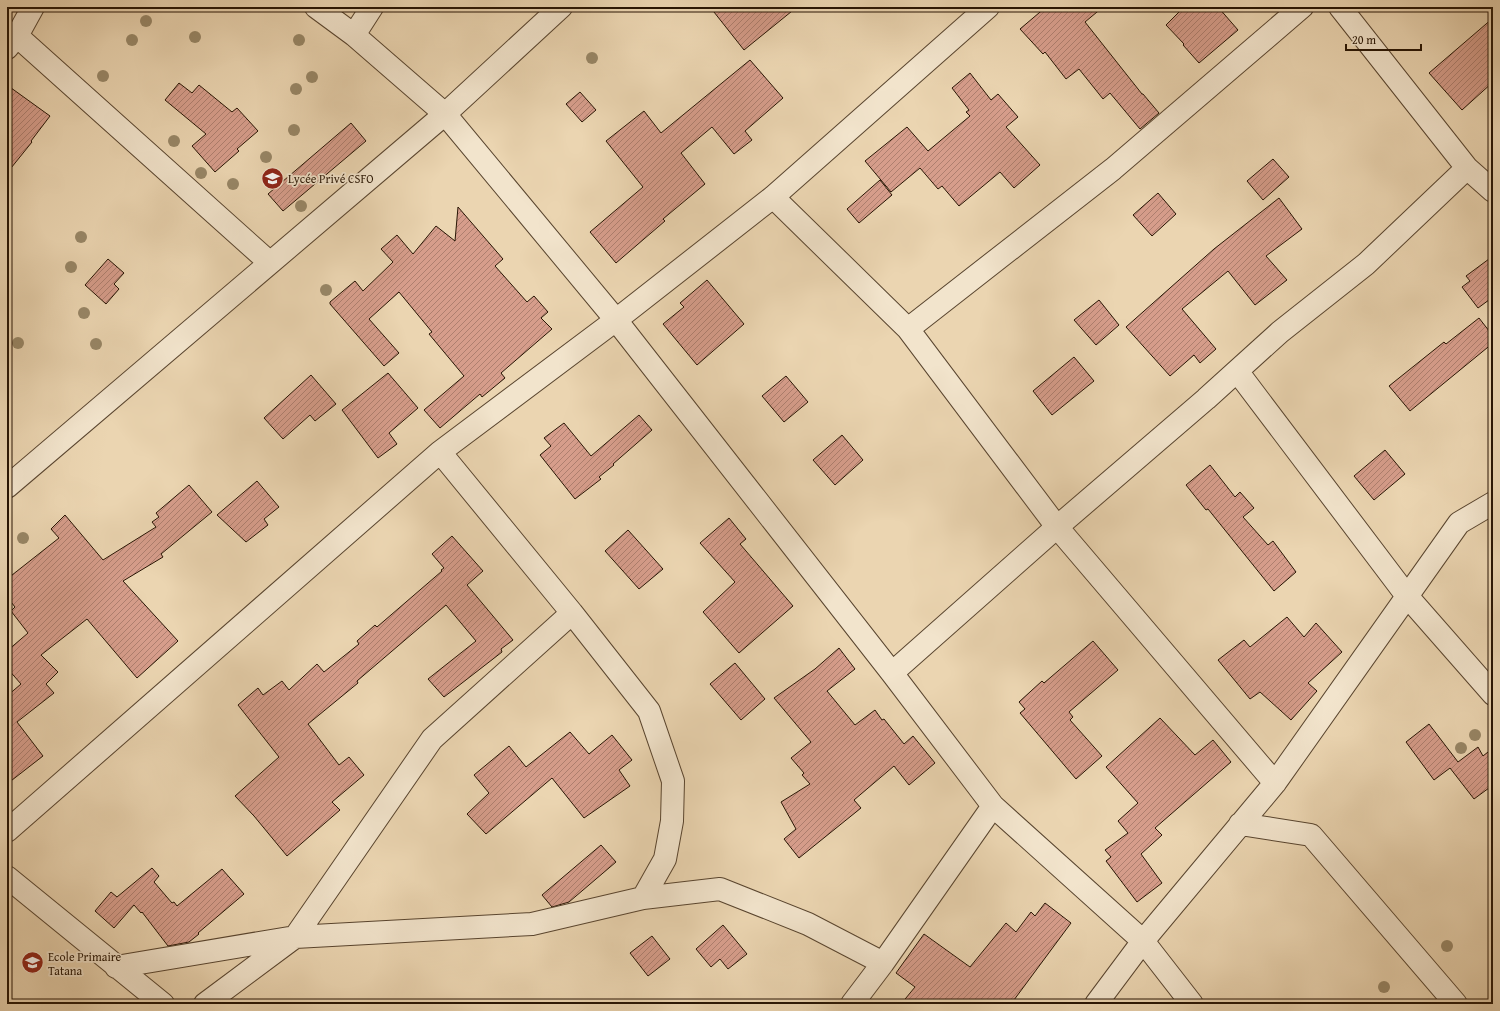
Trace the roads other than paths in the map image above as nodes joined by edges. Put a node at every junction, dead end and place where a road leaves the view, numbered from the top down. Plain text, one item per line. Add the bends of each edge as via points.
1 (33, 7) edge
2 (316, 7) edge
3 (372, 7) edge
4 (561, 7) edge
5 (988, 7) edge
6 (1302, 7) edge
7 (1340, 7) edge
8 (354, 35) junction
9 (12, 42) edge
10 (445, 114) junction
11 (1467, 168) junction
12 (1493, 191) edge
13 (774, 197) junction
14 (270, 262) junction
15 (616, 320) junction
16 (908, 330) junction
17 (1237, 371) junction
18 (440, 452) junction
19 (7, 488) edge
20 (1493, 503) edge
21 (1057, 527) junction
22 (1407, 596) junction
23 (572, 613) junction
24 (892, 674) junction
25 (1493, 694) edge
26 (1275, 783) junction
27 (993, 806) junction
28 (1240, 824) junction
29 (7, 831) edge
30 (7, 877) edge
31 (643, 898) junction
32 (295, 937) junction
33 (1143, 941) junction
34 (883, 963) junction
35 (116, 967) junction
36 (163, 1004) edge
37 (205, 1004) edge
38 (852, 1004) edge
39 (1096, 1004) edge
40 (1192, 1004) edge
41 (1456, 1004) edge

1 - 9 street
2 - 8 street
3 - 8 street
4 - 10 street
5 - 13 street
6 - 16 street via 1114,169
7 - 11 street
8 - 10 street
9 - 14 street
10 - 14 street
10 - 15 street
11 - 12 street
11 - 17 street via 1366,264 1280,332
13 - 15 street
13 - 16 street
14 - 19 street
15 - 18 street
15 - 24 street
16 - 21 street
17 - 21 street
17 - 22 street
18 - 23 street
18 - 29 street
20 - 22 street via 1459,523
21 - 24 street
21 - 26 street
22 - 25 street
22 - 26 street
23 - 31 street via 649,710 673,781 672,821 665,859
23 - 32 street via 432,739
24 - 27 street
26 - 28 street
27 - 33 street
27 - 34 street
28 - 33 street
28 - 41 street via 1311,835
30 - 35 street
31 - 32 street via 532,924
31 - 34 street via 720,889 808,924
32 - 35 street
32 - 37 street
33 - 39 street
33 - 40 street
34 - 38 street
35 - 36 street

